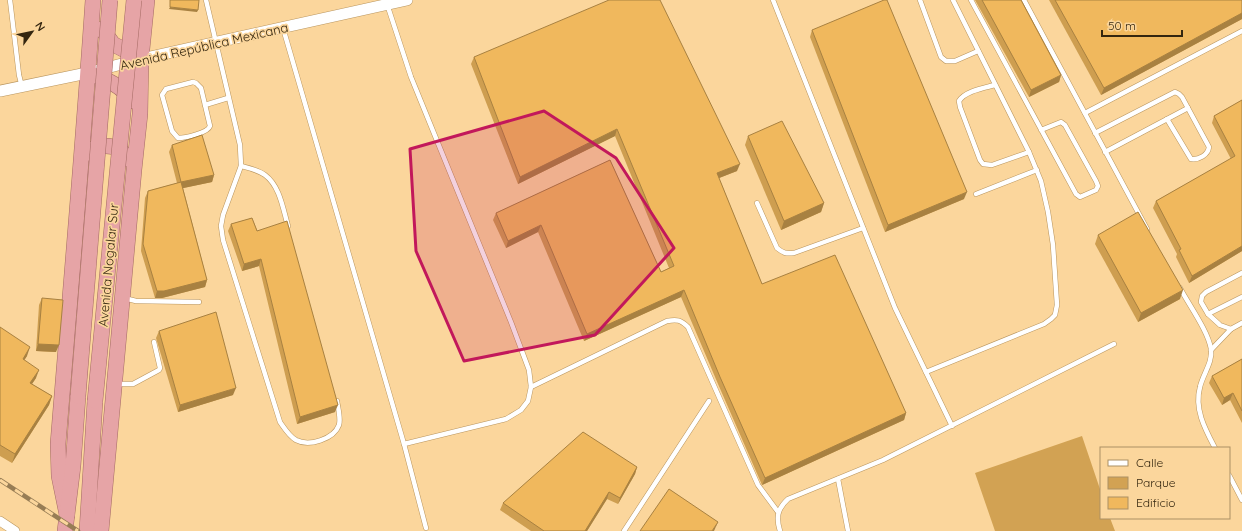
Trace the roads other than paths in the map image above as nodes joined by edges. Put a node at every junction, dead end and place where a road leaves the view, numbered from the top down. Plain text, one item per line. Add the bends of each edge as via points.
1 (10, 0) edge
2 (110, 0) edge
3 (134, 0) edge
4 (147, 0) edge
5 (206, 0) edge
6 (407, 0) edge
7 (773, 0) edge
8 (920, 0) edge
9 (953, 0) edge
10 (971, 0) edge
11 (1024, 0) edge
12 (387, 4) junction
13 (93, 5) edge
14 (283, 28) junction
15 (1242, 31) edge
16 (215, 42) junction
17 (978, 51) junction
18 (141, 59) junction
19 (87, 73) junction
20 (995, 85) junction
21 (22, 87) junction
22 (0, 91) edge
23 (228, 98) junction
24 (205, 105) junction
25 (1188, 108) junction
26 (1085, 113) junction
27 (140, 114) junction
28 (1167, 119) junction
29 (1041, 130) junction
30 (1095, 133) junction
31 (1029, 152) junction
32 (1105, 152) junction
33 (82, 158) junction
34 (241, 166) junction
35 (134, 170) junction
36 (1037, 170) junction
37 (976, 194) dead end
38 (757, 203) dead end
39 (863, 228) junction
40 (1149, 232) edge
41 (290, 233) edge
42 (1242, 273) edge
43 (1176, 280) edge
44 (1242, 297) edge
45 (122, 298) junction
46 (199, 302) dead end
47 (1208, 314) junction
48 (1242, 323) edge
49 (1231, 329) junction
50 (154, 342) dead end
51 (1114, 344) dead end
52 (1211, 350) junction
53 (926, 372) junction
54 (114, 384) junction
55 (531, 387) junction
56 (335, 394) edge
57 (709, 401) dead end
58 (952, 426) junction
59 (404, 444) junction
60 (1214, 447) edge
61 (1230, 478) edge
62 (838, 479) junction
63 (1242, 500) edge
64 (778, 512) junction
65 (67, 515) junction
66 (0, 521) edge
67 (426, 528) dead end
68 (15, 531) edge
69 (65, 531) edge
70 (87, 531) edge
71 (101, 531) edge
72 (624, 531) edge
73 (780, 531) edge
74 (848, 531) edge

1 - 21 lane
2 - 65 highway, Avenida Nogalar Sur, bridge
3 - 70 highway, Avenida Nogalar Sur, bridge via 95,401
4 - 18 highway
5 - 16 lane
6 - 12 street, Avenida República Mexicana
7 - 39 lane
8 - 17 lane via 942,57 946,61 955,61
9 - 17 lane
10 - 29 lane
11 - 26 lane
12 - 14 street, Avenida República Mexicana
12 - 55 lane via 411,77 513,329 528,370
13 - 18 highway via 103,31 113,44
13 - 19 highway
14 - 16 street, Avenida República Mexicana
14 - 59 lane
15 - 26 lane
16 - 18 street, Avenida República Mexicana
16 - 23 lane
17 - 20 lane
18 - 19 street, Avenida República Mexicana
18 - 27 highway
19 - 21 street, Avenida República Mexicana
19 - 27 highway via 122,89
19 - 33 highway
20 - 31 lane
20 - 31 lane via 966,94 959,101 980,160 983,164 992,165
21 - 22 street, Avenida República Mexicana
23 - 24 lane
23 - 34 lane via 240,145
24 - 24 lane via 201,88 196,83 166,89 162,95 172,131 178,138 210,129
25 - 28 lane
25 - 28 lane via 1209,147 1205,155 1195,160 1191,159
25 - 30 lane via 1182,97 1175,92
26 - 30 lane
27 - 35 highway
28 - 32 lane
29 - 29 lane via 1076,194 1080,197 1096,190 1098,186 1065,125 1061,122
30 - 32 lane
31 - 36 lane
32 - 40 lane
33 - 35 highway via 90,150 111,146 123,153
33 - 65 highway via 58,444 60,476
34 - 41 lane via 256,171 272,183 279,195
34 - 56 lane via 221,226 280,422 287,434 297,441 307,442 323,439 334,433 339,424
35 - 45 highway
36 - 37 lane
36 - 53 lane via 1053,245 1058,305 1055,315 1044,324
38 - 39 lane via 777,248 787,254
39 - 53 lane via 895,308
42 - 47 lane via 1202,296 1201,302
43 - 52 lane via 1203,329
44 - 47 lane
45 - 46 lane via 136,301
45 - 54 highway
47 - 49 lane via 1220,325
48 - 49 lane
49 - 52 lane
50 - 54 lane via 159,370 134,384
51 - 58 lane
52 - 60 lane via 1198,398 1199,412
53 - 58 lane
54 - 71 highway
55 - 59 lane via 528,401 521,410 506,419
55 - 64 lane via 667,321 682,321 688,327 758,485
57 - 72 lane
58 - 62 lane
59 - 67 lane
61 - 63 lane
62 - 64 lane via 788,500
62 - 74 lane
64 - 73 lane
65 - 69 highway, Avenida Nogalar Sur
66 - 68 street

